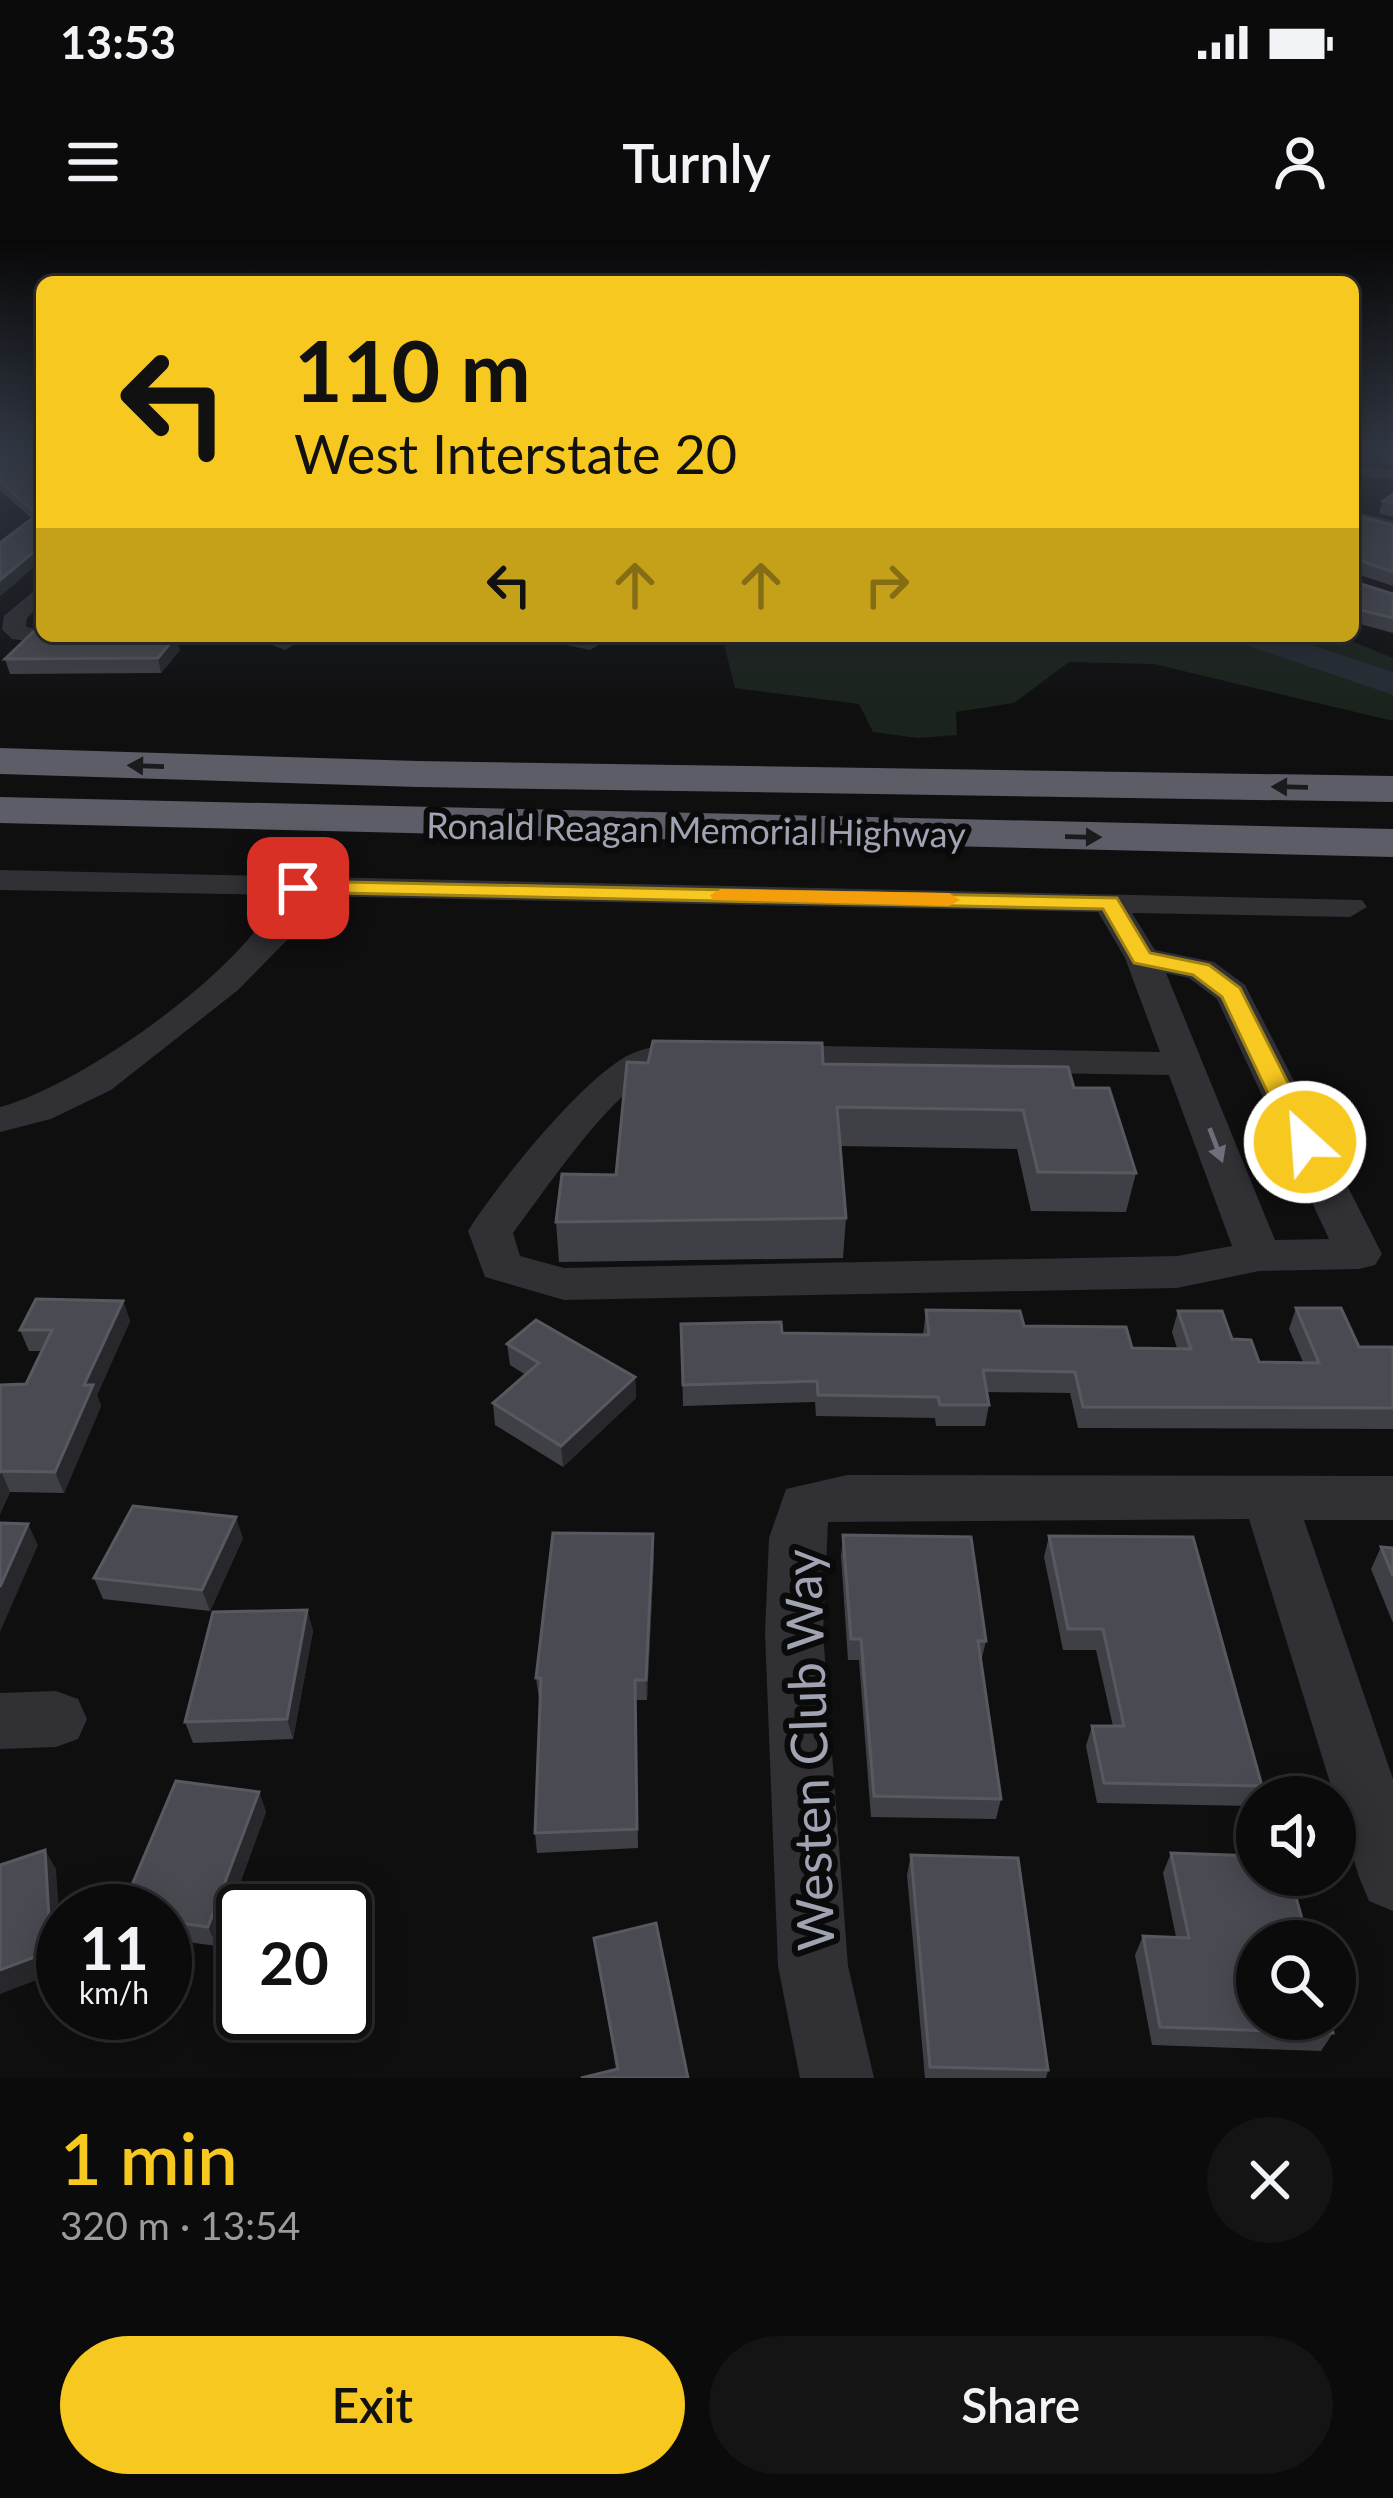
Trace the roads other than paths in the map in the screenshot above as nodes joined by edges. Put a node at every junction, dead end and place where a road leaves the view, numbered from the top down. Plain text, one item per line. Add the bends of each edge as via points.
1 (36, 597) edge
2 (36, 638) edge
3 (81, 642) edge
4 (129, 642) edge
5 (585, 642) edge
6 (590, 643) dead end
7 (1, 720) edge
8 (0, 761) edge
9 (1186, 785) junction
10 (1393, 789) edge
11 (0, 810) edge
12 (1000, 836) junction
13 (0, 837) edge
14 (1393, 843) edge
15 (0, 880) edge
16 (298, 888) junction
17 (1110, 902) junction
18 (1350, 907) dead end
19 (1142, 958) junction
20 (1184, 1064) junction
21 (0, 1120) edge
22 (1259, 1256) junction
23 (1269, 1497) junction
24 (1393, 1498) edge
25 (1393, 1877) edge
26 (837, 2078) edge

1 - 2 street via 14,629
3 - 4 street
5 - 6 street
7 - 9 highway via 436,757
9 -> 8 highway, Ronald Reagan Memorial Highway
10 -> 9 highway, Ronald Reagan Memorial Highway
11 - 12 highway, Ronald Reagan Memorial Highway
12 - 13 highway
12 -> 14 highway, Ronald Reagan Memorial Highway
15 - 16 street
16 - 17 street
16 - 21 street via 281,927 152,1040 97,1082
17 - 18 street
17 - 19 street
19 - 20 street
19 - 22 street via 1201,970 1232,993 1359,1254
20 -> 22 street
20 - 22 street via 646,1061 602,1092 490,1231 502,1266 564,1284 1177,1272
23 - 24 street, Westen Club Way
23 - 25 street
23 - 26 street, Westen Club Way via 847,1497 806,1504 797,1538 795,1657 813,1966

